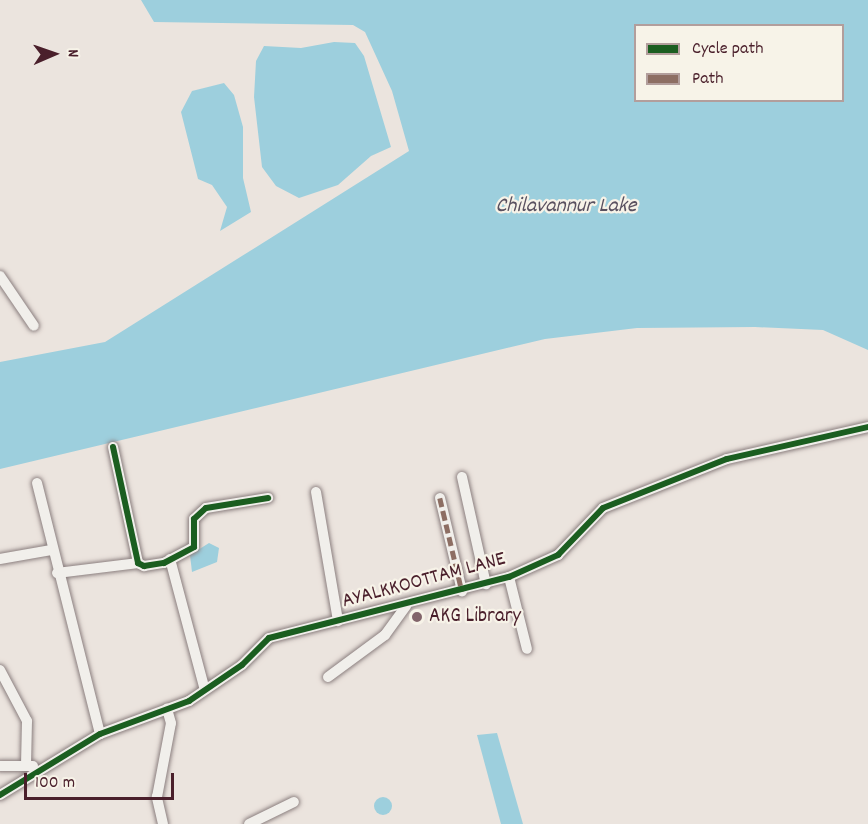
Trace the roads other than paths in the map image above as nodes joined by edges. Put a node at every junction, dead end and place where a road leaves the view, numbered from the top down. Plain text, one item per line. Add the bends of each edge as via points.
1 (0, 276) edge
2 (34, 326) dead end
3 (868, 427) edge
4 (113, 447) dead end
5 (462, 477) dead end
6 (37, 483) dead end
7 (316, 492) dead end
8 (268, 498) dead end
9 (440, 498) dead end
10 (51, 550) junction
11 (170, 559) junction
12 (0, 560) edge
13 (138, 563) junction
14 (57, 573) junction
15 (509, 577) junction
16 (486, 584) junction
17 (462, 591) junction
18 (406, 606) junction
19 (338, 621) junction
20 (526, 649) dead end
21 (0, 670) edge
22 (328, 677) dead end
23 (204, 687) junction
24 (167, 709) junction
25 (100, 734) junction
26 (26, 765) junction
27 (0, 766) edge
28 (40, 766) junction
29 (0, 795) edge
30 (294, 802) dead end
31 (163, 824) edge
32 (249, 824) edge

1 - 2 street
3 - 15 street, AYALKKOOTTAM LANE via 727,459 603,508 558,555
4 - 13 street
5 - 16 street
6 - 10 street
7 - 19 street
8 - 11 street via 200,511 194,519 195,547
9 - 17 street
10 - 12 street
10 - 14 street
11 - 13 street
11 - 23 street
13 - 14 street
14 - 25 street
15 - 16 street, AYALKKOOTTAM LANE
15 - 20 street
16 - 17 street, AYALKKOOTTAM LANE
17 - 18 street, AYALKKOOTTAM LANE
18 - 19 street, AYALKKOOTTAM LANE
18 - 22 street via 385,635
19 - 23 street, AYALKKOOTTAM LANE via 269,638 242,665
21 - 26 street via 27,721
23 - 24 street, AYALKKOOTTAM LANE
24 - 25 street, AYALKKOOTTAM LANE
24 - 31 street via 171,723 157,797
25 - 28 street, AYALKKOOTTAM LANE
26 - 27 street
26 - 28 street
28 - 29 street, AYALKKOOTTAM LANE
30 - 32 street

